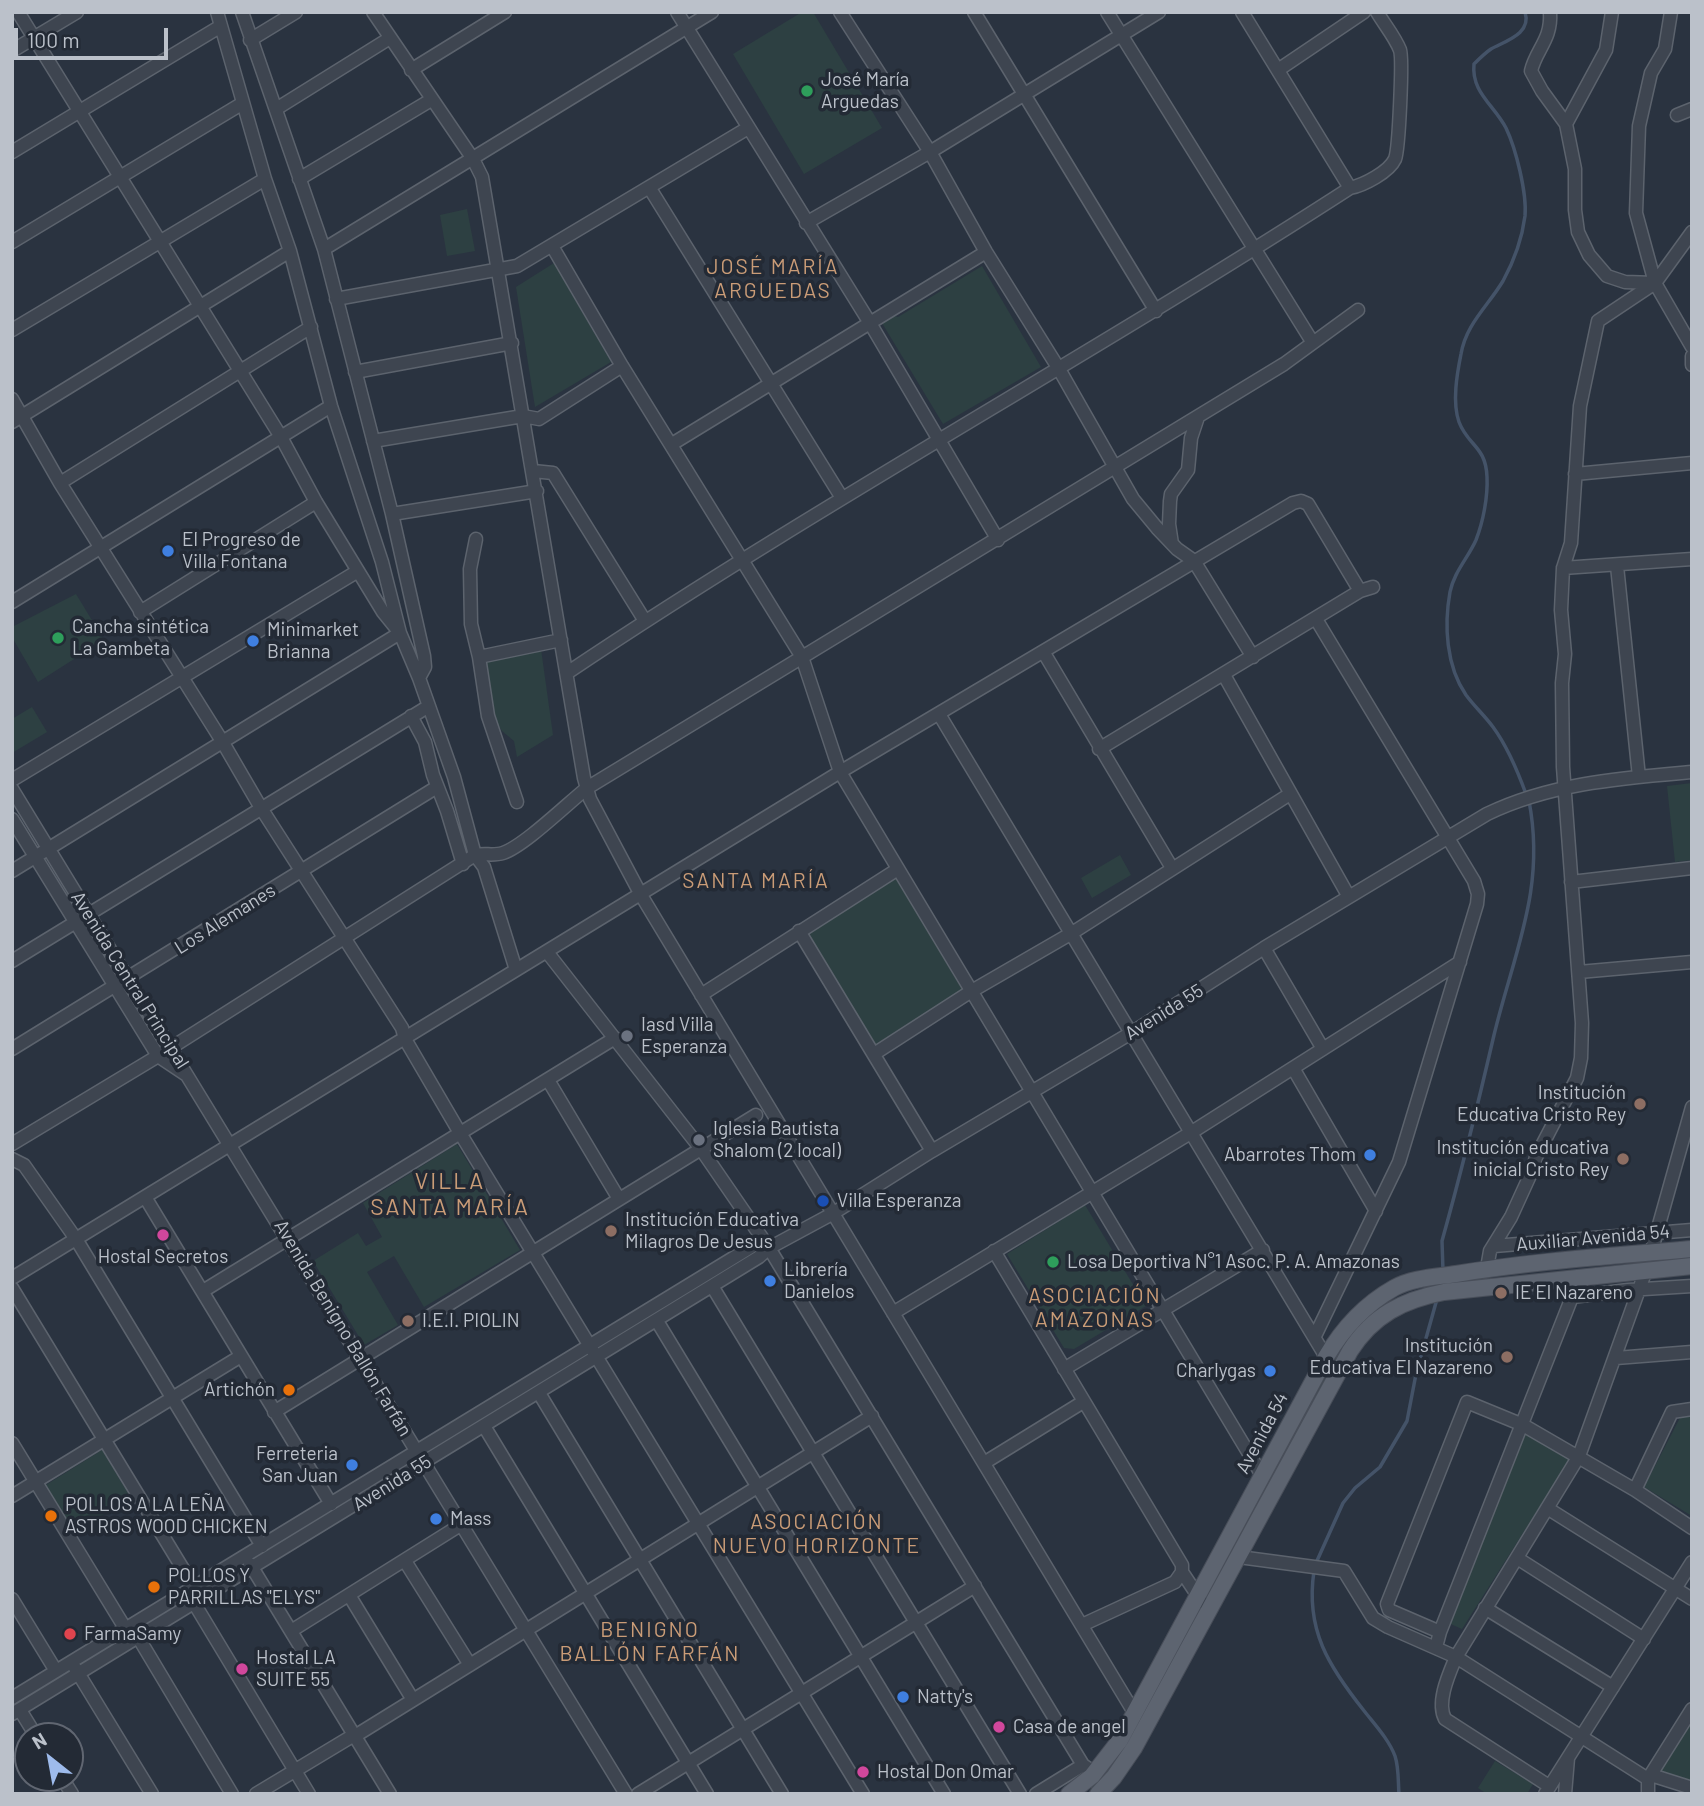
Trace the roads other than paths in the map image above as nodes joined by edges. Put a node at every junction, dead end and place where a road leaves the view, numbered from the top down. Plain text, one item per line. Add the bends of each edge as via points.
1 (18, 12) edge
2 (77, 12) edge
3 (217, 12) edge
4 (242, 12) edge
5 (296, 12) edge
6 (373, 12) edge
7 (505, 12) edge
8 (677, 12) edge
9 (712, 12) edge
10 (840, 12) edge
11 (974, 12) edge
12 (1107, 12) edge
13 (1159, 12) edge
14 (1242, 12) edge
15 (1364, 12) edge
16 (1377, 12) edge
17 (1550, 12) edge
18 (1612, 12) edge
19 (1671, 12) edge
20 (221, 26) junction
21 (686, 27) junction
22 (1121, 36) junction
23 (390, 37) junction
24 (34, 38) junction
25 (250, 40) junction
26 (12, 51) edge
27 (411, 70) junction
28 (1279, 70) junction
29 (1024, 92) junction
30 (431, 100) junction
31 (243, 103) junction
32 (276, 109) junction
33 (1692, 109) edge
34 (78, 113) junction
35 (1677, 115) dead end
36 (1566, 124) junction
37 (748, 128) junction
38 (12, 152) edge
39 (930, 152) junction
40 (473, 159) junction
41 (120, 178) junction
42 (265, 179) junction
43 (299, 179) junction
44 (649, 187) junction
45 (1350, 188) junction
46 (806, 223) junction
47 (1692, 232) edge
48 (12, 242) edge
49 (159, 242) junction
50 (552, 246) junction
51 (324, 249) junction
52 (1255, 250) junction
53 (1692, 250) edge
54 (290, 251) junction
55 (986, 252) junction
56 (1672, 261) junction
57 (498, 268) junction
58 (1655, 284) junction
59 (336, 299) junction
60 (198, 307) junction
61 (1358, 310) dead end
62 (1156, 311) junction
63 (870, 323) junction
64 (311, 327) junction
65 (12, 330) edge
66 (512, 343) junction
67 (1312, 343) junction
68 (1692, 347) edge
69 (1692, 356) edge
70 (1692, 365) edge
71 (622, 366) junction
72 (1059, 369) junction
73 (238, 371) junction
74 (355, 372) junction
75 (769, 383) junction
76 (12, 399) edge
77 (331, 406) junction
78 (523, 415) junction
79 (1198, 417) junction
80 (17, 419) edge
81 (281, 437) junction
82 (940, 440) junction
83 (373, 441) junction
84 (672, 444) junction
85 (1692, 463) edge
86 (1114, 468) junction
87 (533, 471) junction
88 (1575, 474) junction
89 (60, 483) junction
90 (537, 491) junction
91 (842, 498) junction
92 (316, 502) junction
93 (392, 514) junction
94 (475, 539) dead end
95 (998, 540) junction
96 (1172, 544) junction
97 (101, 548) junction
98 (742, 559) junction
99 (1692, 559) edge
100 (1194, 561) junction
101 (1616, 566) junction
102 (1563, 568) junction
103 (358, 571) junction
104 (12, 603) edge
105 (140, 612) junction
106 (1316, 619) junction
107 (645, 621) junction
108 (400, 633) junction
109 (561, 640) junction
110 (1044, 653) junction
111 (479, 657) junction
112 (802, 657) junction
113 (1253, 657) junction
114 (567, 673) junction
115 (181, 676) junction
116 (1223, 676) junction
117 (419, 678) junction
118 (429, 705) junction
119 (939, 713) junction
120 (411, 716) junction
121 (222, 741) junction
122 (1099, 749) junction
123 (840, 772) junction
124 (1692, 772) edge
125 (1639, 777) junction
126 (12, 780) edge
127 (1564, 787) junction
128 (437, 788) junction
129 (587, 788) junction
130 (12, 789) edge
131 (1290, 794) junction
132 (517, 802) dead end
133 (261, 808) junction
134 (12, 819) edge
135 (1447, 836) junction
136 (48, 849) junction
137 (475, 855) junction
138 (35, 857) junction
139 (463, 863) junction
140 (1172, 868) junction
141 (1692, 868) edge
142 (898, 869) junction
143 (12, 871) edge
144 (302, 871) junction
145 (1571, 882) junction
146 (641, 895) junction
147 (1349, 897) junction
148 (88, 913) junction
149 (75, 922) junction
150 (799, 931) junction
151 (1072, 933) junction
152 (345, 939) junction
153 (1264, 948) junction
154 (547, 952) junction
155 (12, 961) edge
156 (1460, 962) junction
157 (1692, 962) edge
158 (516, 970) junction
159 (1579, 972) junction
160 (130, 979) junction
161 (117, 987) junction
162 (970, 992) junction
163 (701, 995) junction
164 (1131, 1033) junction
165 (614, 1038) junction
166 (405, 1039) junction
167 (172, 1047) junction
168 (12, 1049) edge
169 (1323, 1049) junction
170 (873, 1054) junction
171 (158, 1056) junction
172 (1293, 1068) junction
173 (191, 1078) junction
174 (548, 1080) junction
175 (1031, 1093) junction
176 (1692, 1107) edge
177 (755, 1115) dead end
178 (1192, 1132) junction
179 (460, 1133) junction
180 (231, 1143) junction
181 (12, 1144) edge
182 (701, 1149) junction
183 (932, 1151) junction
184 (1686, 1151) edge
185 (12, 1159) edge
186 (1091, 1192) junction
187 (145, 1197) junction
188 (619, 1199) junction
189 (1376, 1211) junction
190 (832, 1214) junction
191 (1692, 1230) edge
192 (1657, 1233) junction
193 (288, 1238) junction
194 (76, 1239) junction
195 (1494, 1246) junction
196 (769, 1248) junction
197 (1692, 1249) edge
198 (1263, 1250) junction
199 (994, 1251) junction
200 (533, 1253) junction
201 (1651, 1253) junction
202 (1692, 1266) edge
203 (1488, 1268) junction
204 (1646, 1270) junction
205 (12, 1278) edge
206 (712, 1286) junction
207 (1692, 1286) edge
208 (12, 1288) edge
209 (1640, 1290) junction
210 (203, 1291) junction
211 (1163, 1310) junction
212 (893, 1313) junction
213 (657, 1321) junction
214 (1315, 1336) junction
215 (589, 1345) junction
216 (1692, 1352) edge
217 (241, 1356) junction
218 (597, 1357) junction
219 (1326, 1357) junction
220 (361, 1358) junction
221 (1616, 1358) junction
222 (1064, 1369) junction
223 (539, 1393) junction
224 (172, 1397) junction
225 (1083, 1402) junction
226 (1692, 1409) edge
227 (274, 1412) junction
228 (872, 1416) junction
229 (1523, 1425) junction
230 (484, 1426) junction
231 (104, 1439) junction
232 (12, 1443) edge
233 (417, 1450) junction
234 (814, 1452) junction
235 (1579, 1456) junction
236 (425, 1463) junction
237 (984, 1463) junction
238 (1263, 1477) junction
239 (36, 1482) junction
240 (757, 1487) junction
241 (1635, 1490) junction
242 (12, 1496) edge
243 (331, 1504) junction
244 (1547, 1508) junction
245 (462, 1524) junction
246 (699, 1524) junction
247 (1692, 1528) edge
248 (262, 1546) junction
249 (245, 1556) junction
250 (1239, 1557) junction
251 (1517, 1558) junction
252 (405, 1561) junction
253 (640, 1561) junction
254 (1692, 1562) edge
255 (253, 1569) junction
256 (1182, 1572) junction
257 (975, 1586) junction
258 (194, 1587) junction
259 (1675, 1588) junction
260 (349, 1595) junction
261 (586, 1595) junction
262 (1198, 1597) junction
263 (12, 1598) edge
264 (1692, 1599) edge
265 (194, 1603) junction
266 (1485, 1608) junction
267 (1210, 1610) junction
268 (916, 1622) junction
269 (1082, 1625) junction
270 (125, 1629) junction
271 (291, 1631) junction
272 (527, 1631) junction
273 (1440, 1632) junction
274 (138, 1637) junction
275 (1644, 1639) junction
276 (1436, 1647) junction
277 (860, 1656) junction
278 (1456, 1657) junction
279 (71, 1661) junction
280 (470, 1665) junction
281 (56, 1671) junction
282 (79, 1674) junction
283 (1613, 1687) junction
284 (802, 1694) junction
285 (12, 1698) edge
286 (413, 1700) junction
287 (1692, 1709) edge
288 (16, 1712) edge
289 (1135, 1714) junction
290 (743, 1730) junction
291 (355, 1736) junction
292 (1582, 1737) junction
293 (1568, 1757) junction
294 (688, 1762) junction
295 (1089, 1769) junction
296 (295, 1770) junction
297 (1649, 1777) junction
298 (1692, 1788) edge
299 (1547, 1790) edge
300 (1101, 1793) edge
301 (152, 1794) edge
302 (232, 1794) edge
303 (256, 1794) edge
304 (309, 1794) edge
305 (390, 1794) edge
306 (626, 1794) edge
307 (638, 1794) edge
308 (707, 1794) edge
309 (782, 1794) edge
310 (863, 1794) edge
311 (944, 1794) edge
312 (1020, 1794) edge
313 (1036, 1794) edge
314 (1069, 1794) edge
315 (1565, 1794) edge
316 (1648, 1794) edge

1 - 24 street
2 - 24 street
3 - 20 street
4 - 25 street
5 - 25 street
6 - 23 street
7 - 27 street
8 - 21 street
9 - 21 street
10 - 39 street
11 - 29 street
12 - 22 street
13 - 22 street
14 - 28 street
15 - 28 street
16 - 45 street via 1400,51 1396,157
17 - 36 street via 1546,43 1531,71
18 - 36 street via 1606,50
19 - 58 street via 1665,49 1651,74 1639,126 1636,213
20 - 31 street
20 - 34 street
21 - 37 street
21 - 40 street
22 - 29 street
22 - 52 street
23 - 27 street
23 - 32 street
24 - 26 street
24 - 34 street
25 - 32 street
27 - 30 street
28 - 45 street
29 - 39 street
29 - 62 street
30 - 40 street
30 - 43 street
31 - 41 street
31 - 42 street
32 - 43 street
33 - 35 street
34 - 38 street
34 - 41 street
36 - 58 street via 1575,169 1578,232 1589,255 1607,276
37 - 44 street
37 - 46 street
39 - 46 street
39 - 55 street
40 - 51 street
40 - 57 street via 482,177
41 - 48 street
41 - 49 street
42 - 49 street
42 - 54 street
43 - 51 street
44 - 50 street
44 - 75 street
45 - 52 street
46 - 63 street
47 - 56 street
49 - 60 street
49 - 65 street
50 - 57 street via 517,266
50 - 71 street
51 - 59 street
52 - 62 street
52 - 67 street
53 - 56 street
54 - 60 street
54 - 64 street
55 - 63 street
55 - 72 street
56 - 58 street
57 - 59 street
57 - 66 street
58 - 68 street
58 - 88 street via 1598,321 1580,406
59 - 74 street
60 - 73 street
60 - 80 street
61 - 67 street
62 - 72 street
63 - 75 street
63 - 82 street
64 - 73 street
64 - 77 street
66 - 74 street
66 - 78 street
67 - 79 street
69 - 70 street
71 - 78 street via 543,417
71 - 84 street
72 - 82 street
72 - 86 street
73 - 81 street
73 - 89 street
74 - 83 street
75 - 84 street
75 - 91 street
76 - 80 street
77 - 81 street
77 - 108 street via 378,548
78 - 83 street
78 - 87 street
79 - 86 street
79 - 96 street via 1188,470 1171,494
80 - 89 street
81 - 92 street
81 - 97 street
82 - 91 street
82 - 95 street
83 - 93 street
84 - 98 street
85 - 88 street
86 - 95 street
86 - 96 street via 1133,499
87 - 90 street
87 - 107 street via 553,473
88 - 102 street via 1571,543
89 - 97 street
90 - 93 street
90 - 109 street
91 - 98 street
92 - 103 street
92 - 105 street
93 - 117 street via 424,656
94 - 111 street via 470,569 471,624
95 - 112 street
96 - 100 street
97 - 104 street
97 - 105 street
98 - 107 street
98 - 112 street
99 - 101 street
100 - 106 street via 1293,503 1308,504 1367,589
100 - 110 street
100 - 113 street
101 - 102 street
101 - 125 street
102 - 127 street
103 - 108 street
103 - 115 street
105 - 115 street
106 - 113 street
106 - 135 street
107 - 114 street
108 - 117 street
108 - 121 street
109 - 111 street
109 - 114 street
110 - 119 street
110 - 122 street
111 - 132 street via 488,716
112 - 123 street
112 - 129 street
113 - 116 street
114 - 129 street
115 - 121 street
115 - 126 street
116 - 122 street
116 - 131 street
117 - 118 street
118 - 120 street
118 - 137 street
119 - 123 street
119 - 151 street
120 - 128 street via 425,742
120 - 133 street
121 - 133 street
121 - 136 street
122 - 140 street
123 - 142 street
123 - 146 street
124 - 125 street, Avenida 55
125 - 127 street, Avenida 55
127 - 135 street, Avenida 55 via 1502,807
127 - 145 street
128 - 139 street
128 - 144 street, Los Alemanes
129 - 137 street via 506,853
129 - 146 street
130 - 136 street, Avenida Central Principal
131 - 140 street
131 - 147 street
133 - 144 street
133 - 148 street
134 - 138 street, Avenida Central Principal
135 - 147 street, Avenida 55
135 - 156 street via 1478,894
136 - 138 street
136 - 148 street, Avenida Central Principal
137 - 139 street
137 - 158 street via 484,867
138 - 143 street
138 - 149 street, Avenida Central Principal
139 - 152 street
140 - 151 street
141 - 145 street
142 - 150 street
142 - 162 street
144 - 152 street
144 - 160 street, Los Alemanes
145 - 159 street
146 - 154 street
146 - 163 street
147 - 153 street, Avenida 55
148 - 149 street
148 - 160 street, Avenida Central Principal
149 - 155 street
149 - 161 street, Avenida Central Principal
150 - 163 street
150 - 170 street
151 - 162 street
151 - 164 street
152 - 166 street
152 - 167 street
153 - 164 street, Avenida 55
153 - 169 street
154 - 158 street
154 - 165 street
156 - 169 street
156 - 189 street via 1399,1162
157 - 159 street
158 - 166 street
159 - 195 street via 1582,1023 1577,1078
160 - 161 street, Los Alemanes
160 - 167 street, Avenida Central Principal
161 - 168 street, Los Alemanes
161 - 171 street, Avenida Central Principal
162 - 170 street
162 - 175 street
163 - 190 street
164 - 175 street, Avenida 55
164 - 178 street
165 - 174 street
165 - 182 street
166 - 179 street
166 - 180 street
167 - 171 street
167 - 173 street, Avenida Central Principal
169 - 172 street
170 - 183 street
171 - 173 street, Avenida Central Principal
171 - 181 street
172 - 178 street
172 - 189 street
173 - 180 street, Avenida Benigno Ballón Farfán
174 - 179 street
174 - 188 street
175 - 183 street, Avenida 55
175 - 186 street
176 - 184 street
177 - 182 street
178 - 186 street
178 - 198 street
179 - 193 street
179 - 200 street
180 - 187 street
180 - 193 street, Avenida Benigno Ballón Farfán
182 - 188 street
182 - 196 street
183 - 190 street, Avenida 55
184 - 192 street
185 - 194 street via 24,1165
186 - 199 street
186 - 211 street
187 - 194 street
187 - 210 street
188 - 200 street
189 - 214 street
190 - 196 street, Avenida 55
190 - 212 street
191 - 192 street, Auxiliar Avenida 54
192 - 195 street, Auxiliar Avenida 54
192 - 201 street
193 - 210 street
193 - 220 street, Avenida Benigno Ballón Farfán
194 - 205 street
194 - 224 street
195 - 203 street
196 - 206 street, Avenida 55
196 - 215 street, Avenida 55 via 756,1244
196 - 228 street
197 - 201 main road, Avenida 54
198 - 211 street
198 - 214 street
199 - 212 street
199 - 222 street
200 - 215 street
200 - 220 street
201 - 203 main road, Avenida 54
202 - 204 main road, Avenida 54
203 - 219 main road, Avenida 54 via 1396,1287 1350,1323
204 - 209 street
204 - 250 main road, Avenida 54 via 1444,1292 1407,1301 1383,1314 1350,1351
206 - 213 street, Avenida 55
206 - 234 street
207 - 209 street
208 - 231 street
209 - 221 street
209 - 229 street via 1572,1297
210 - 217 street
211 - 222 street
211 - 238 street
212 - 237 street
213 - 218 street, Avenida 55
213 - 240 street
214 - 219 street
215 - 218 street
215 - 233 street, Avenida 55
216 - 221 street
217 - 224 street
217 - 227 street
218 - 223 street, Avenida 55
218 - 246 street
219 - 238 main road, Avenida 54
220 - 227 street
220 - 233 street, Avenida Benigno Ballón Farfán
221 - 235 street
222 - 225 street
223 - 230 street, Avenida 55
223 - 253 street
224 - 231 street
224 - 248 street
225 - 237 street
225 - 256 street
226 - 241 street via 1672,1412
227 - 243 street
228 - 234 street
228 - 257 street
229 - 235 street
229 - 273 street
229 - 273 street via 1467,1402 1387,1604 1389,1610
230 - 236 street, Avenida 55
230 - 261 street
231 - 239 street
231 - 258 street
232 - 239 street
233 - 236 street, Avenida Benigno Ballón Farfán
233 - 243 street, Avenida 55
234 - 240 street
234 - 268 street
235 - 241 street
235 - 244 street
236 - 245 street, Avenida Benigno Ballón Farfán
236 - 255 street, Avenida 55
237 - 269 street
238 - 262 main road, Avenida 54
239 - 242 street
239 - 270 street
240 - 246 street
240 - 277 street
241 - 247 street
243 - 248 street, Avenida 55
244 - 251 street
244 - 259 street
245 - 252 street
245 - 272 street, Avenida Benigno Ballón Farfán
246 - 253 street
246 - 284 street
248 - 249 street, Avenida 55
249 - 255 street
249 - 258 street, Avenida 55
250 - 267 main road, Avenida 54
250 - 276 street via 1344,1571 1373,1618
251 - 266 street
251 - 275 street
252 - 260 street
252 - 280 street
253 - 261 street
253 - 290 street
254 - 259 street
255 - 265 street, Avenida 55
255 - 271 street
256 - 262 street
256 - 269 street via 1175,1582
257 - 268 street
257 - 295 street
258 - 270 street, Avenida 55
259 - 264 street
259 - 275 street
260 - 271 street
260 - 286 street
261 - 272 street
261 - 294 street
262 - 267 street
262 - 289 main road, Avenida 54
263 - 281 street
265 - 274 street, Avenida 55
265 - 296 street
266 - 278 street
266 - 283 street
267 - 300 main road, Avenida 54 via 1134,1748
268 - 277 street
268 - 312 street
269 - 289 street
270 - 279 street, Avenida 55
271 - 291 street
272 - 280 street
272 - 306 street, Avenida Benigno Ballón Farfán
273 - 276 street
274 - 282 street, Avenida 55
274 - 302 street
275 - 283 street
276 - 278 street
277 - 284 street
277 - 311 street
278 - 292 street
278 - 299 street via 1442,1706 1446,1719
279 - 281 street, Avenida 55
279 - 282 street
280 - 286 street
281 - 285 street, Avenida 55
282 - 288 street, Avenida 55
282 - 301 street
283 - 292 street
284 - 290 street
284 - 310 street
286 - 291 street
287 - 297 street
289 - 295 main road, Avenida 54 via 1121,1740
290 - 294 street
290 - 309 street
291 - 296 street
291 - 305 street
292 - 293 street
292 - 297 street
293 - 299 street
293 - 315 street
294 - 307 street
294 - 308 street
295 - 313 street
295 - 314 main road, Avenida 54
296 - 303 street
296 - 304 street
297 - 298 street
297 - 316 street

